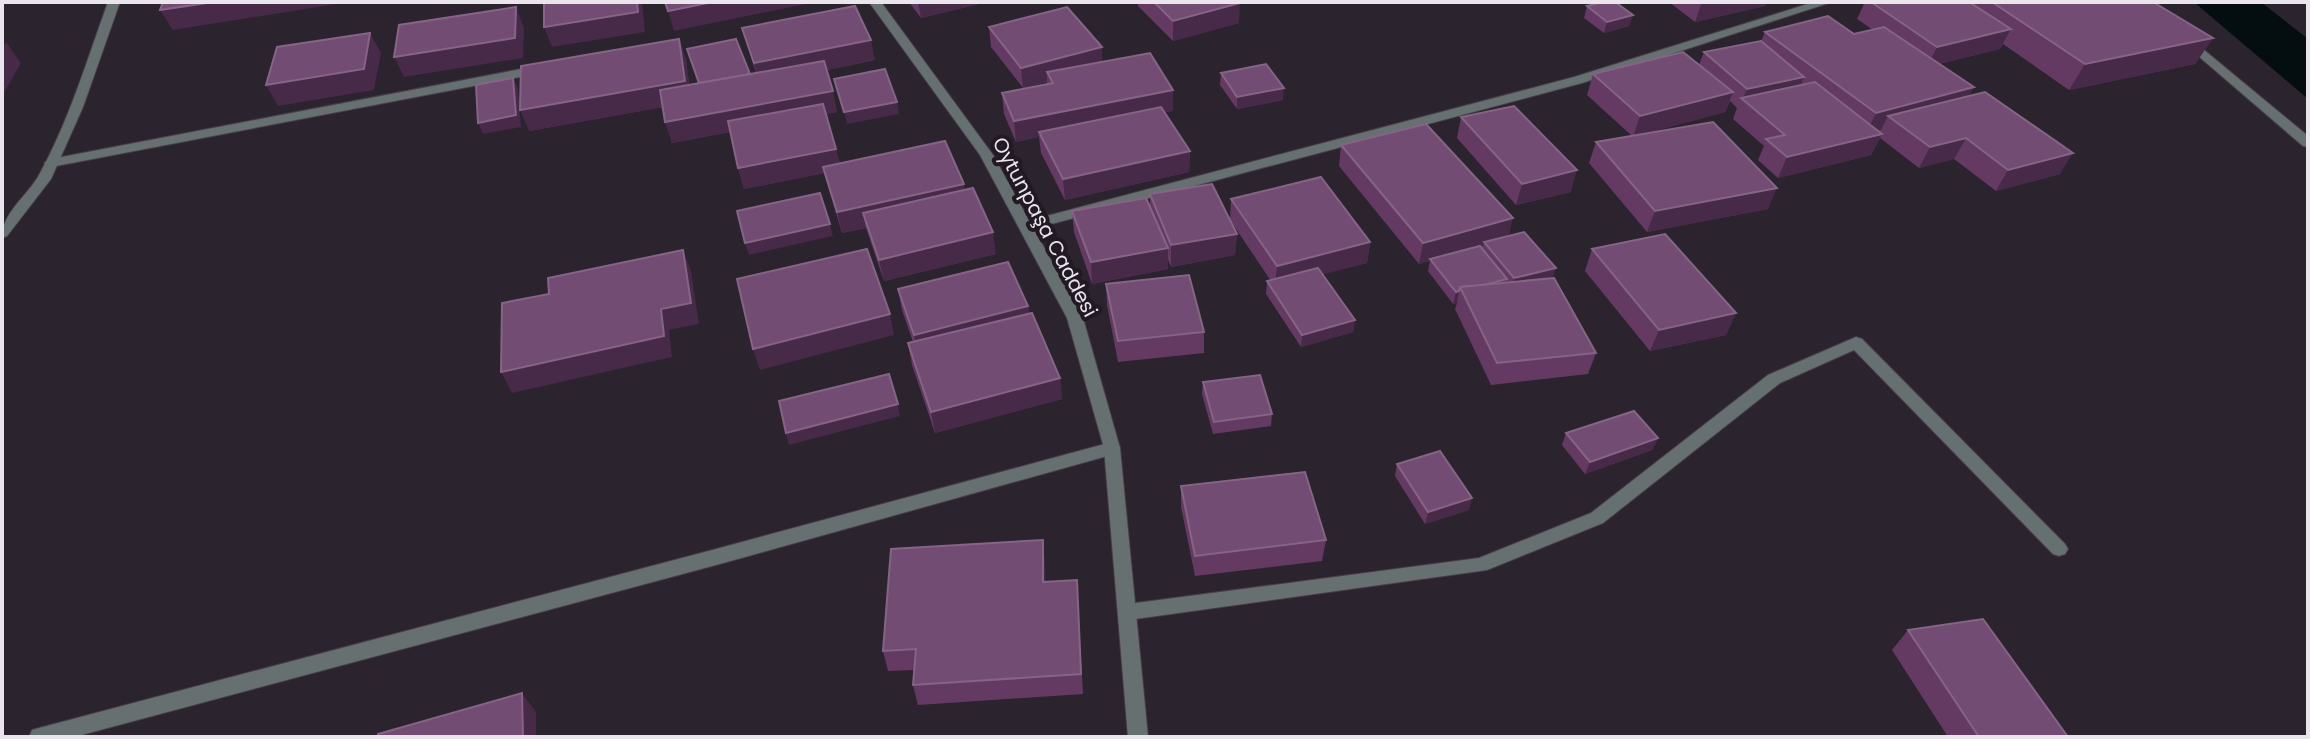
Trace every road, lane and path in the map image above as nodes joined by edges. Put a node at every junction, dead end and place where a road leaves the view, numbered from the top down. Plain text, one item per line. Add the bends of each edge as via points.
1 (114, 2) edge
2 (875, 2) edge
3 (1826, 2) edge
4 (2178, 32) edge
5 (560, 66) edge
6 (2308, 143) edge
7 (51, 163) junction
8 (1025, 226) junction
9 (2, 233) edge
10 (1112, 448) junction
11 (2059, 549) dead end
12 (1128, 612) junction
13 (39, 737) edge
14 (1138, 737) edge

1 - 7 street
2 - 8 street, Oytunpaşa Caddesi via 986,155
3 - 8 street via 1578,80
4 - 6 street
5 - 7 street
7 - 9 street
8 - 10 street, Oytunpaşa Caddesi via 1075,318
10 - 12 street, Oytunpaşa Caddesi
10 - 13 street
11 - 12 street via 1856,343 1774,379 1597,518 1480,565
12 - 14 street, Oytunpaşa Caddesi

